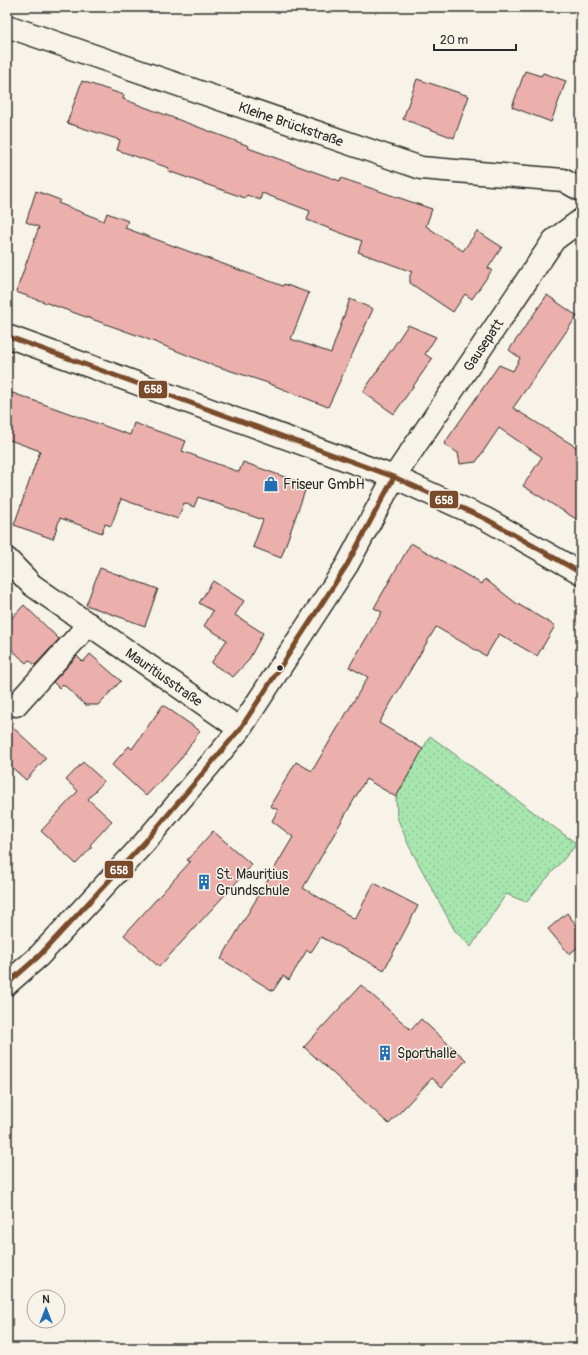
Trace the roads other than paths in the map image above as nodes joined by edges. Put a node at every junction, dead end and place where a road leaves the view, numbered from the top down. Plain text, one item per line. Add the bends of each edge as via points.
1 (7, 26) edge
2 (581, 190) edge
3 (581, 220) edge
4 (7, 336) edge
5 (394, 477) junction
6 (7, 559) edge
7 (581, 573) edge
8 (89, 624) junction
9 (16, 705) dead end
10 (240, 729) junction
11 (7, 984) edge

1 - 2 street, Kleine Brückstraße via 420,168 563,180
3 - 5 street, Gausepatt via 554,240
4 - 5 street
5 - 7 street via 486,519
5 - 10 street via 346,565
6 - 8 street, Mauritiusstraße via 32,585
8 - 9 street
8 - 10 street, Mauritiusstraße
10 - 11 street via 139,849 39,956

